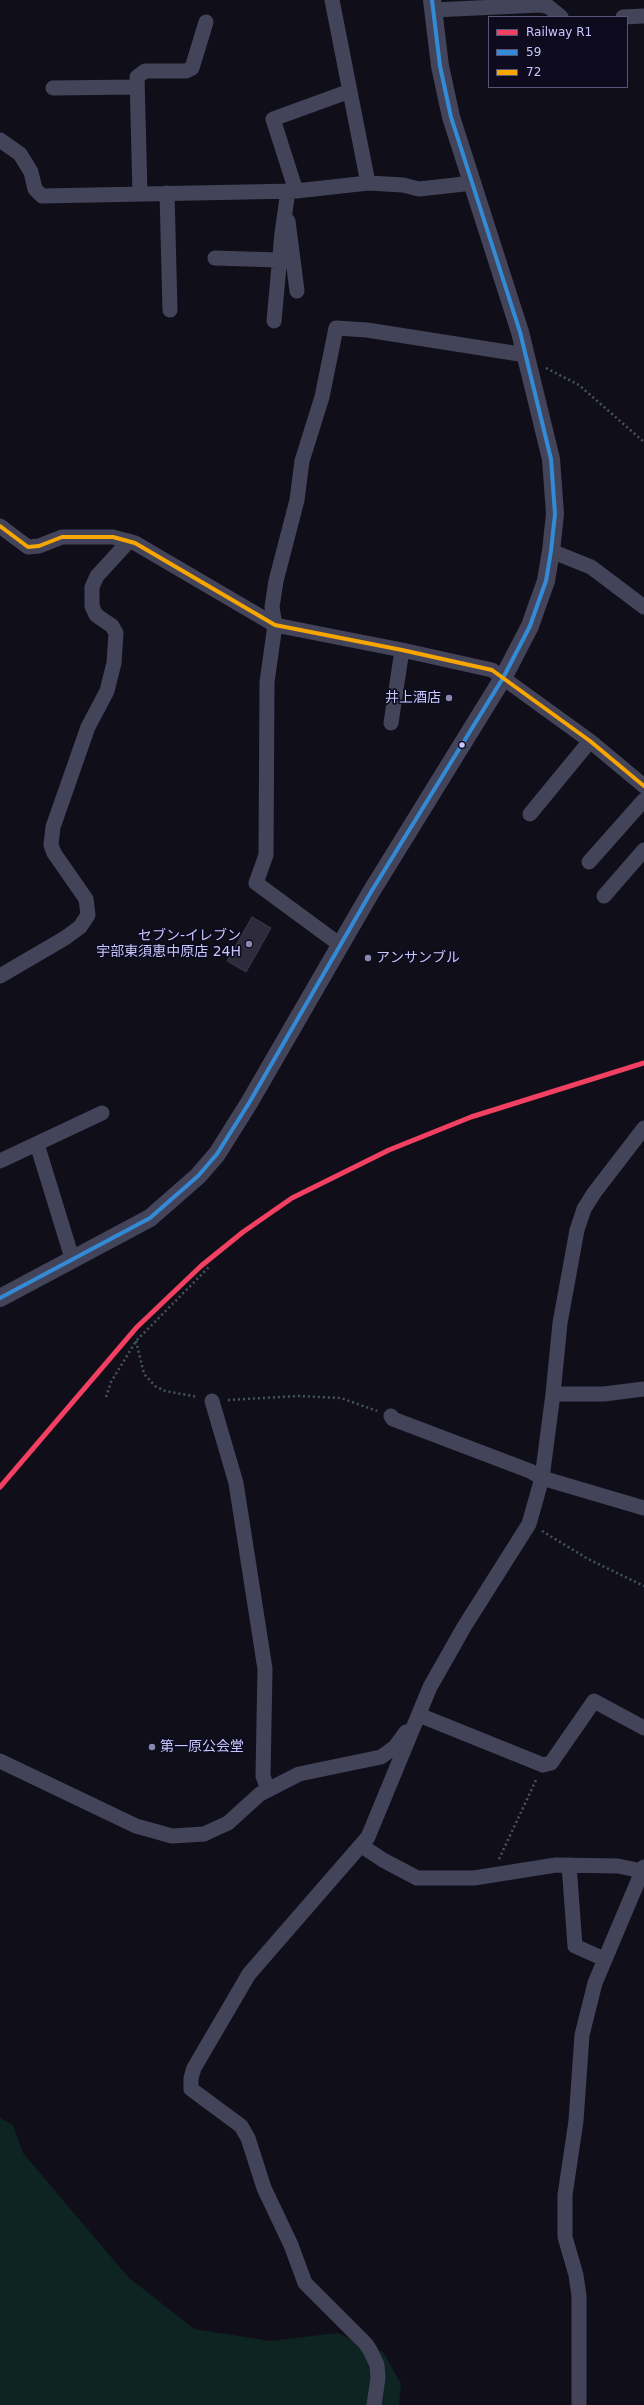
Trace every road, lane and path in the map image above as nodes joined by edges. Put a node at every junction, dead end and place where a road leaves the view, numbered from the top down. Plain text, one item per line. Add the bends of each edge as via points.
1 (332, 0) edge
2 (432, 5) edge
3 (560, 16) edge
4 (644, 16) edge
5 (628, 17) edge
6 (206, 22) dead end
7 (136, 87) junction
8 (53, 88) dead end
9 (350, 91) junction
10 (0, 140) edge
11 (368, 183) junction
12 (473, 183) junction
13 (292, 191) junction
14 (167, 193) junction
15 (140, 194) junction
16 (285, 206) junction
17 (215, 258) dead end
18 (279, 260) junction
19 (296, 291) dead end
20 (170, 310) dead end
21 (274, 321) dead end
22 (527, 360) junction
23 (644, 442) edge
24 (0, 526) edge
25 (129, 541) junction
26 (552, 551) junction
27 (644, 607) edge
28 (275, 625) junction
29 (402, 650) junction
30 (503, 678) junction
31 (391, 723) dead end
32 (590, 741) junction
33 (644, 786) edge
34 (644, 800) edge
35 (530, 814) dead end
36 (644, 850) edge
37 (589, 862) dead end
38 (604, 896) dead end
39 (339, 944) junction
40 (0, 976) edge
41 (102, 1113) dead end
42 (644, 1128) edge
43 (37, 1144) junction
44 (0, 1161) edge
45 (72, 1258) junction
46 (209, 1267) dead end
47 (0, 1298) edge
48 (136, 1341) junction
49 (644, 1389) edge
50 (553, 1394) junction
51 (106, 1397) dead end
52 (212, 1401) junction
53 (391, 1416) joint
54 (542, 1478) junction
55 (644, 1508) edge
56 (529, 1524) junction
57 (644, 1586) edge
58 (419, 1715) junction
59 (644, 1728) edge
60 (0, 1761) edge
61 (543, 1765) junction
62 (268, 1790) junction
63 (362, 1846) junction
64 (569, 1865) junction
65 (643, 1869) edge
66 (495, 1874) junction
67 (604, 1959) junction
68 (374, 2405) edge
69 (580, 2405) edge

1 - 9 street
2 - 3 street via 540,5 548,7
2 - 12 street via 444,88
4 - 5 street
6 - 7 street via 192,68 186,71 145,72 137,77
7 - 8 street
7 - 15 street
9 - 11 street
9 - 13 street via 273,118
10 - 15 street via 20,154 31,172 35,189 42,196
11 - 12 street via 403,184 419,189
11 - 13 street
12 - 22 street
13 - 14 street
13 - 16 street
14 - 15 street
14 - 20 street
16 - 18 street
16 - 19 street via 291,235
17 - 18 street
18 - 21 street
22 - 23 path via 579,385
22 - 26 street via 544,425 554,486
22 - 28 street via 367,330 336,328 322,397 302,461 297,500 276,581 272,607
24 - 25 street via 28,547 39,546 62,537 113,537
25 - 28 street
25 - 40 street via 97,576 92,587 92,606 96,615 112,626 116,633 114,662 107,691 88,727 51,845 86,899 88,915 80,927 65,938
26 - 27 street via 591,567
26 - 30 street via 546,581 530,626
28 - 29 street
28 - 39 street via 267,682 266,855 256,883
29 - 30 street via 492,670
29 - 31 street
30 - 32 street
30 - 39 street
32 - 33 street
32 - 35 street
34 - 37 street
36 - 38 street
39 - 45 street via 217,1154 198,1176 150,1218
41 - 43 street
42 - 50 street via 584,1209 568,1271
43 - 44 street
43 - 45 street
45 - 47 street
46 - 48 path
48 - 51 path via 110,1382
48 - 52 path via 144,1374 155,1386 165,1391
49 - 50 street via 604,1394
50 - 54 street
52 - 53 path via 298,1396 341,1398
52 - 62 street via 236,1483 265,1668 263,1776
53 - 54 street via 393,1419 530,1471
54 - 55 street
54 - 56 street
56 - 57 path via 588,1559
56 - 58 street via 464,1627 430,1687
58 - 61 street
58 - 62 street via 395,1747 381,1757 299,1774
58 - 63 street
59 - 61 street via 594,1701 551,1763
60 - 62 street via 136,1826 172,1836 204,1834 228,1823
61 - 66 path via 496,1864
63 - 66 street via 417,1878 474,1878
63 - 68 street via 249,1974 194,2068 191,2089 241,2126 248,2138 264,2188 291,2245 305,2283 371,2352 377,2365 378,2378
64 - 65 street
64 - 66 street
64 - 67 street via 575,1946
65 - 67 street
67 - 69 street via 582,2035 576,2121 565,2196 565,2237 579,2296

